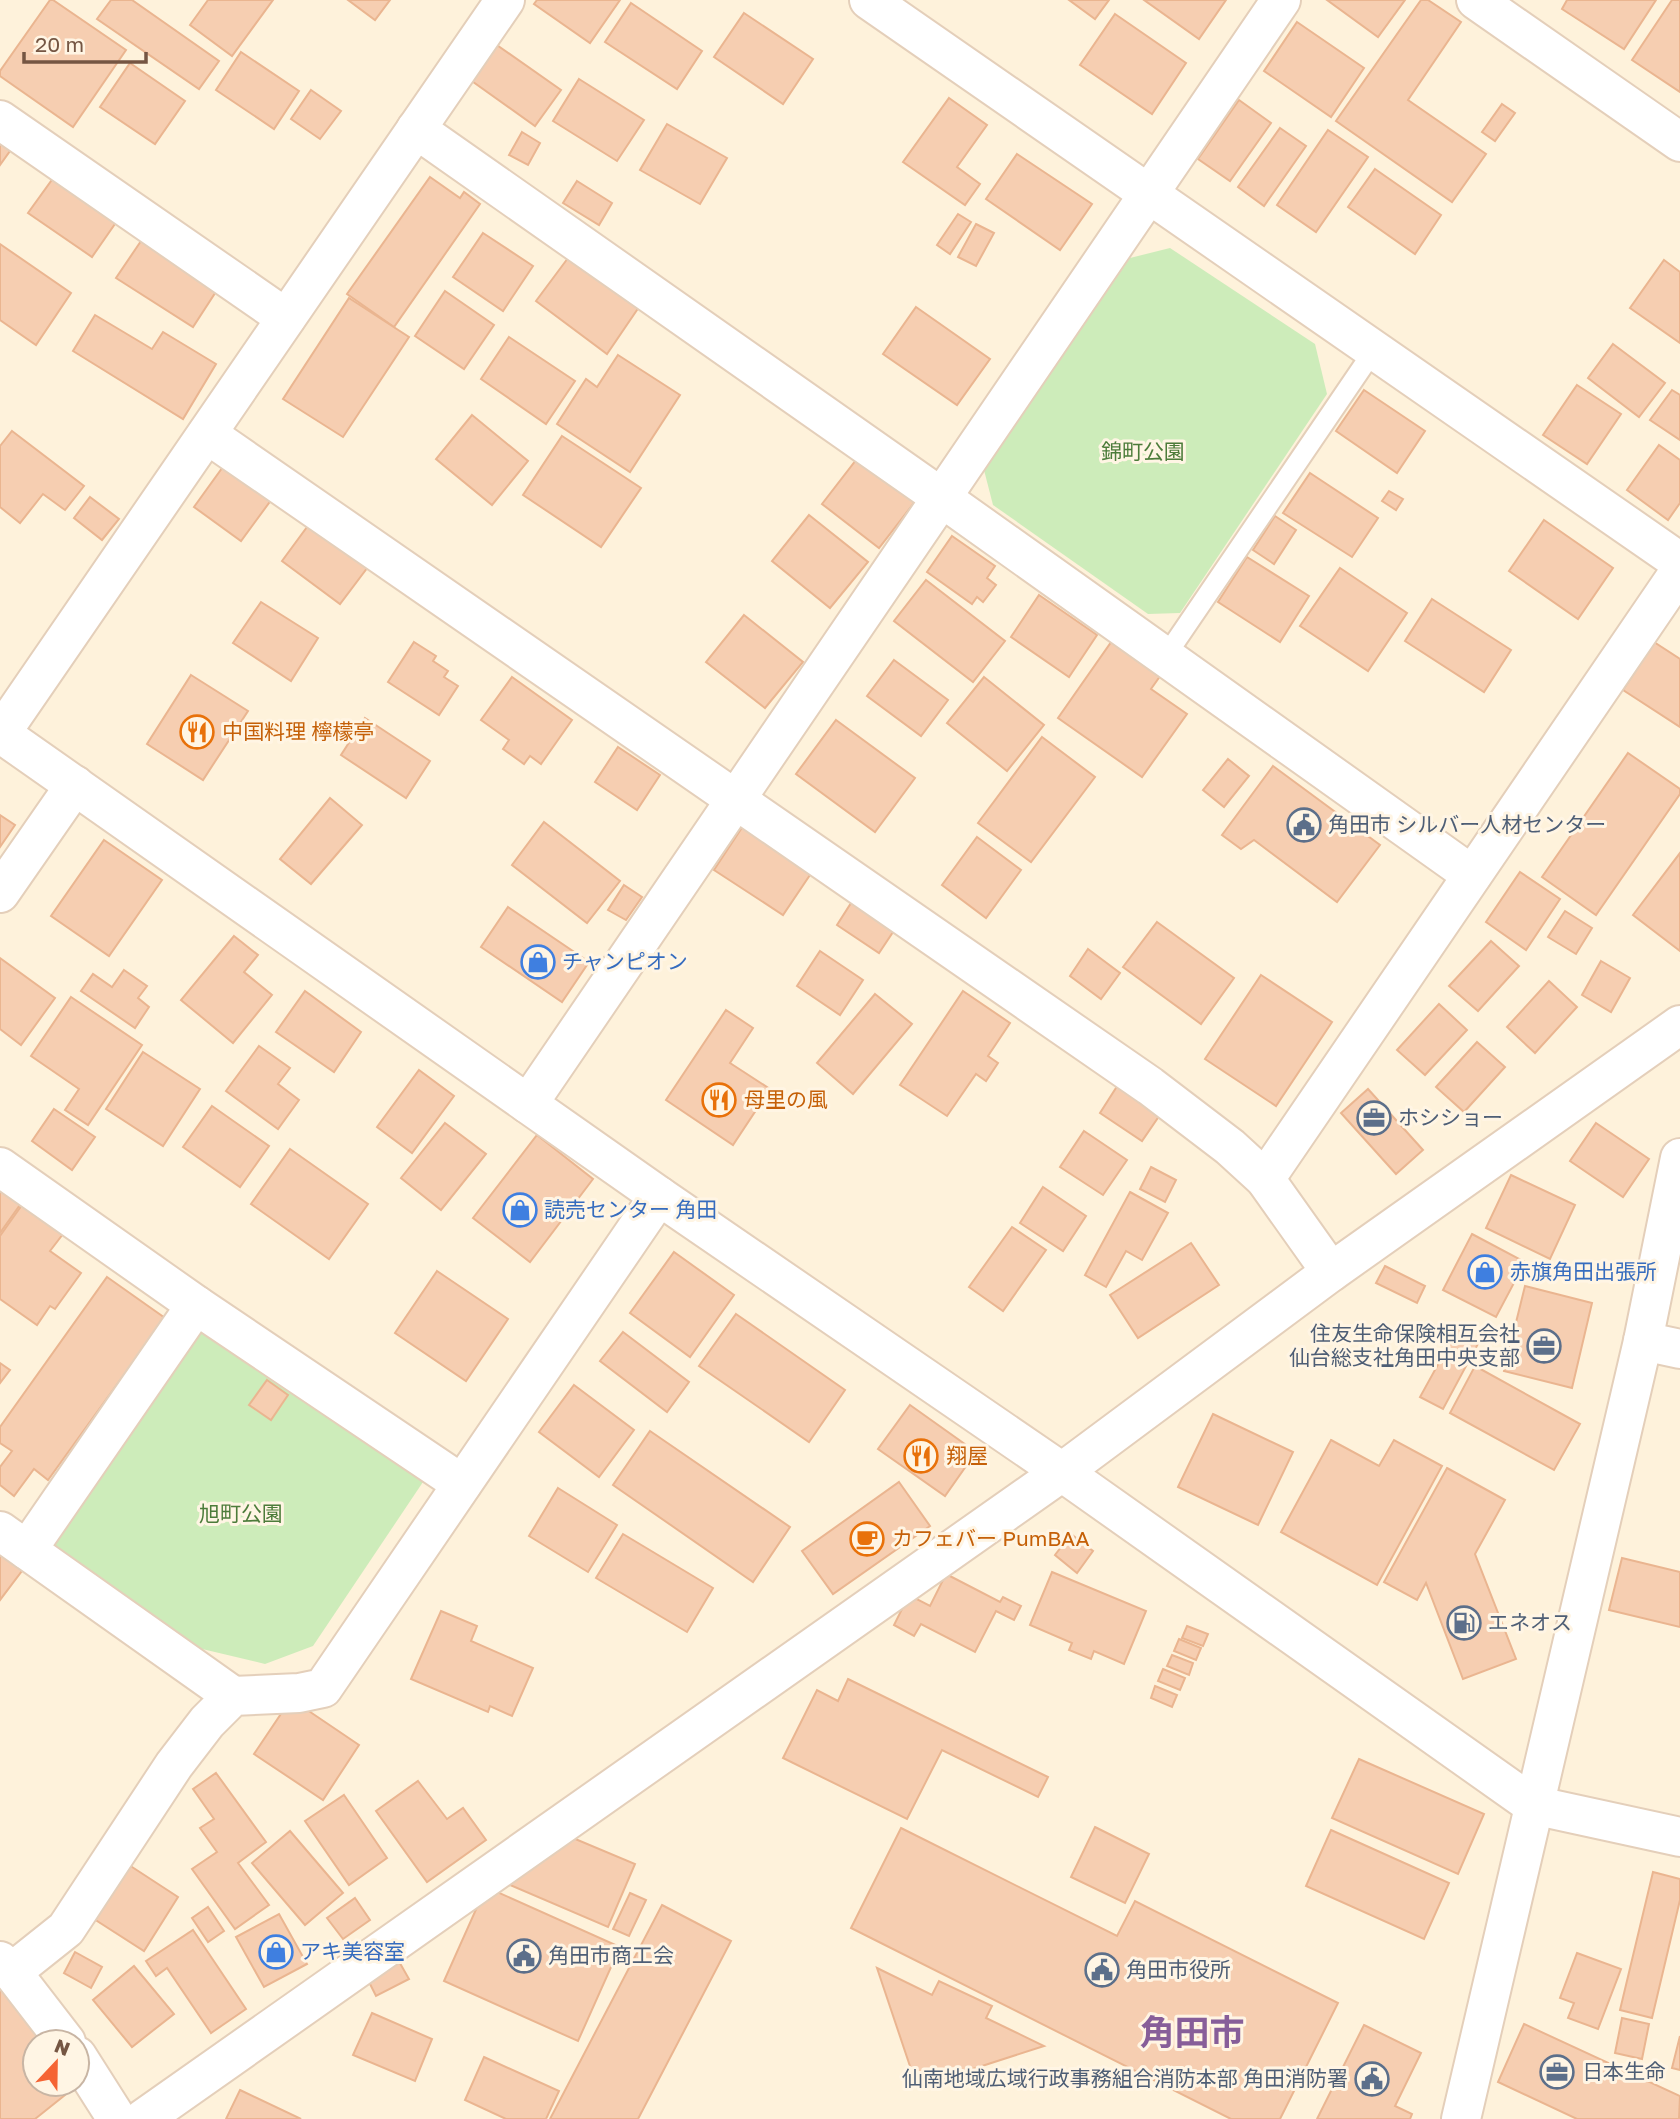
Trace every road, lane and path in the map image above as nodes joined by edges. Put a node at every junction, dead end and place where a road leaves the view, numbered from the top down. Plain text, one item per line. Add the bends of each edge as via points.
1 (505, 0) edge
2 (869, 0) edge
3 (1281, 0) edge
4 (1476, 0) edge
5 (0, 120) edge
6 (416, 129) junction
7 (1680, 142) edge
8 (1149, 194) junction
9 (286, 318) junction
10 (1374, 350) junction
11 (206, 434) junction
12 (942, 498) junction
13 (1680, 562) edge
14 (1680, 571) edge
15 (1165, 657) junction
16 (0, 733) edge
17 (75, 785) junction
18 (736, 799) junction
19 (1472, 876) junction
20 (0, 893) edge
21 (1680, 1025) edge
22 (528, 1104) junction
23 (1680, 1158) edge
24 (0, 1167) edge
25 (1265, 1179) junction
26 (659, 1196) junction
27 (1331, 1272) junction
28 (196, 1305) junction
29 (1643, 1341) junction
30 (1680, 1349) edge
31 (1062, 1472) junction
32 (462, 1484) junction
33 (14, 1541) edge
34 (233, 1696) junction
35 (1533, 1805) junction
36 (1680, 1838) edge
37 (6, 1967) edge
38 (55, 2028) edge
39 (91, 2078) edge
40 (117, 2119) edge
41 (144, 2119) edge
42 (1461, 2119) edge

1 - 6 street
2 - 8 street
3 - 8 street
4 - 7 street
5 - 9 street
6 - 9 street
6 - 12 street
8 - 10 street
8 - 12 street
9 - 11 street
10 - 13 street
10 - 15 lane
11 - 16 street
11 - 18 street
12 - 15 street
12 - 18 street
14 - 19 street
15 - 19 street
16 - 17 street
17 - 20 street
17 - 22 street
18 - 22 street
18 - 25 street via 1150,1086
19 - 25 street
21 - 27 street
22 - 26 street
23 - 29 street
24 - 28 street
25 - 27 street
26 - 31 street
26 - 32 street
27 - 31 street
28 - 32 street
28 - 33 street
29 - 30 street
29 - 35 street
31 - 35 street
31 - 41 street
32 - 34 street via 323,1688
33 - 34 street
34 - 37 street via 174,1765 66,1929
35 - 36 street
35 - 42 street
37 - 38 street
39 - 40 street

